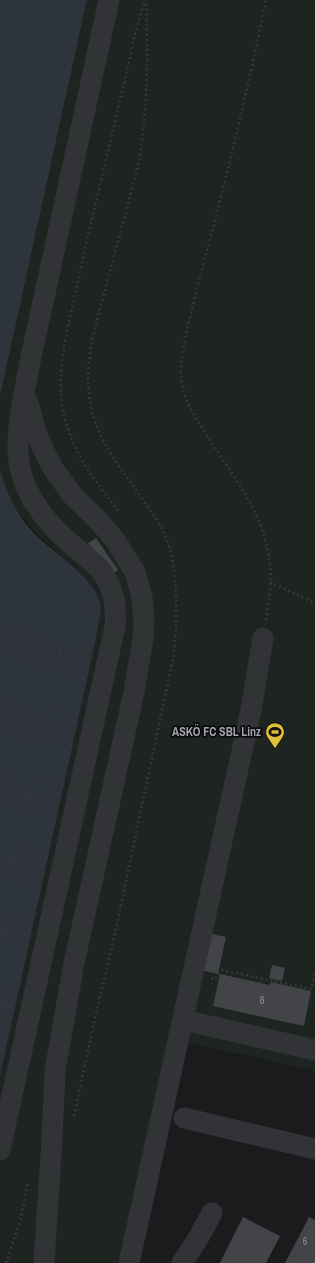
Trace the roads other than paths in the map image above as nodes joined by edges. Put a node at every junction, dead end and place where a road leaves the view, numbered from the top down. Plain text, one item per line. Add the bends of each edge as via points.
1 (109, 0) edge
2 (25, 392) junction
3 (263, 638) road end
4 (183, 1020) junction
5 (315, 1050) edge
6 (184, 1118) dead end
7 (315, 1149) edge
8 (0, 1150) edge
9 (212, 1213) dead end
10 (44, 1263) edge
11 (129, 1263) edge
12 (182, 1263) edge

1 - 2 lane
2 - 8 lane via 18,444 24,479 39,509 52,526 105,575 116,611 114,636
2 - 10 lane via 37,435 54,470 73,496 115,540 135,572 142,598 144,623 144,639 134,692 74,963 55,1071
3 - 4 lane via 251,710
4 - 5 lane
4 - 11 lane
6 - 7 lane
9 - 12 lane

